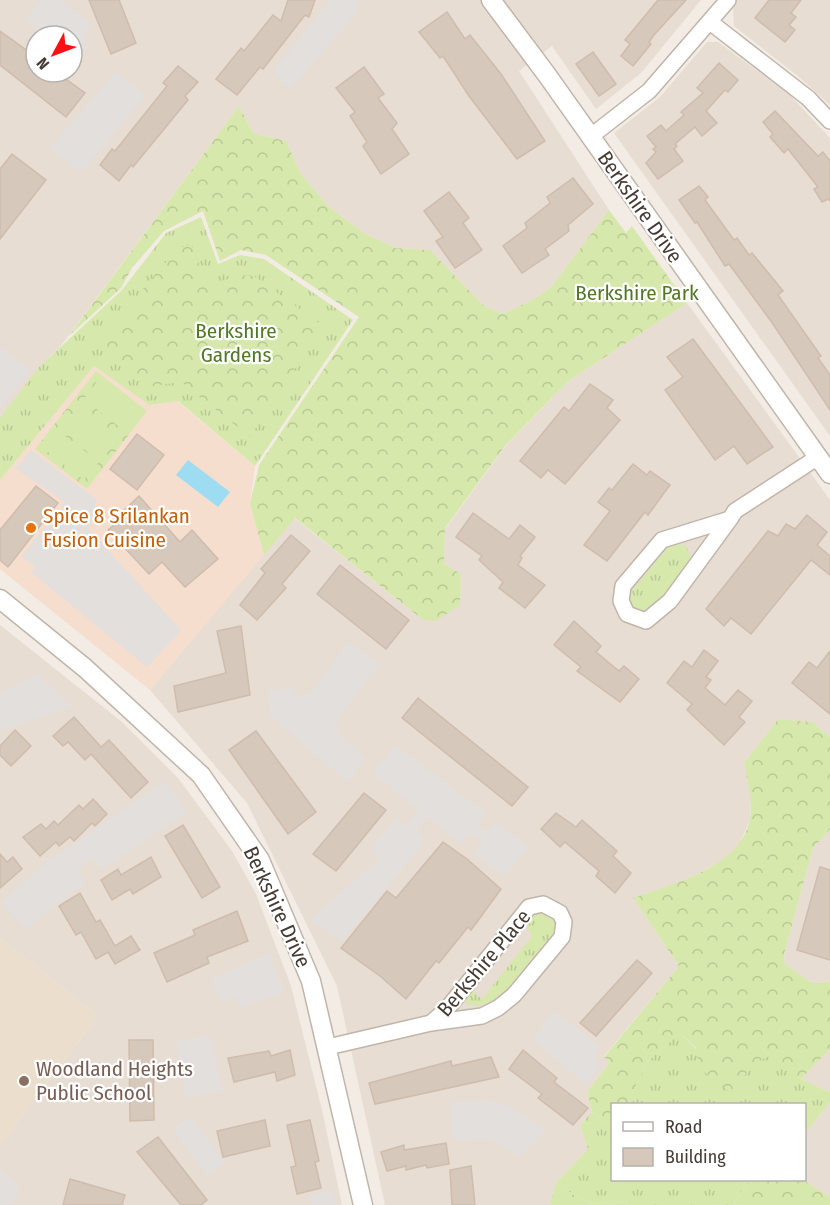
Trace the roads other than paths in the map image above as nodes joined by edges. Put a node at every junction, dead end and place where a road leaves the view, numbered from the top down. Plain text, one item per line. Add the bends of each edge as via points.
1 (491, 0) edge
2 (728, 0) edge
3 (710, 22) junction
4 (830, 122) edge
5 (590, 137) junction
6 (818, 457) junction
7 (830, 474) edge
8 (730, 519) junction
9 (0, 599) edge
10 (431, 1023) junction
11 (328, 1047) junction
12 (363, 1205) edge

1 - 5 street, Berkshire Drive
2 - 3 street
3 - 4 street via 808,98
3 - 5 street via 649,91
5 - 6 street, Berkshire Drive
6 - 7 street, Berkshire Drive
6 - 8 street
8 - 8 street via 670,601 646,621 627,614 621,601 623,586 662,540
9 - 11 street, Berkshire Drive via 86,668 201,776 260,860 312,981
10 - 10 street, Berkshire Place via 482,1016 509,1000 562,937 564,922 560,913 543,904 530,907 447,1009
10 - 11 street, Berkshire Place
11 - 12 street, Berkshire Drive

